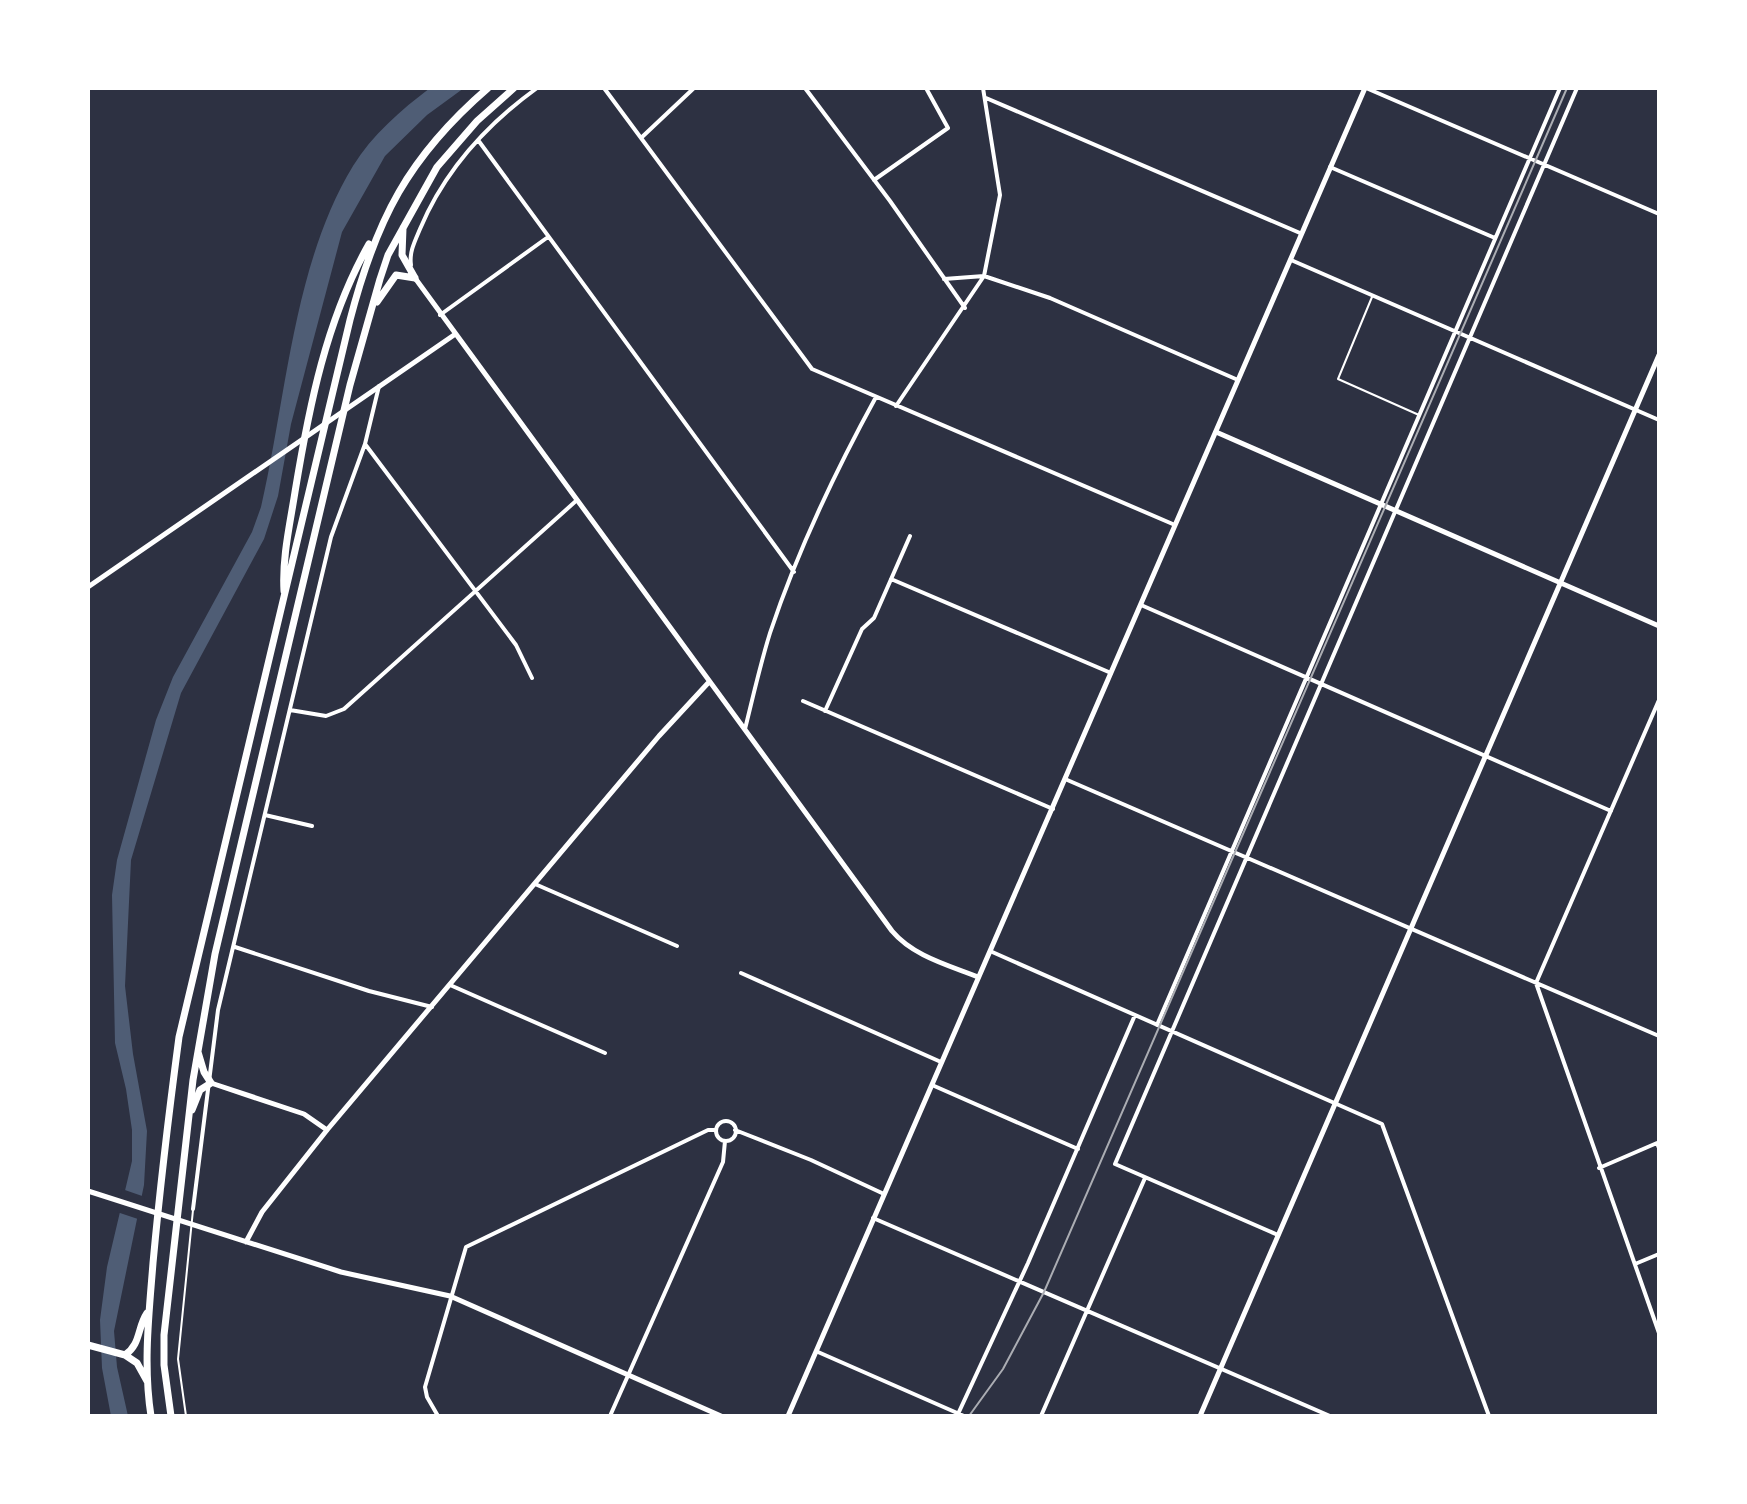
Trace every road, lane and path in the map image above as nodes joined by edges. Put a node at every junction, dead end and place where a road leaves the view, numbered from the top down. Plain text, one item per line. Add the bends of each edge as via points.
1 (488, 88) edge
2 (514, 88) edge
3 (537, 88) edge
4 (604, 88) edge
5 (694, 88) edge
6 (805, 88) edge
7 (926, 88) edge
8 (983, 88) edge
9 (1366, 88) edge
10 (1560, 88) edge
11 (1577, 88) edge
12 (985, 98) junction
13 (641, 138) junction
14 (478, 140) junction
15 (1530, 158) junction
16 (1544, 164) junction
17 (1330, 167) junction
18 (874, 180) junction
19 (1659, 214) edge
20 (380, 225) junction
21 (403, 228) junction
22 (1300, 233) junction
23 (548, 237) junction
24 (1495, 238) junction
25 (1289, 259) junction
26 (984, 276) junction
27 (415, 278) junction
28 (944, 279) junction
29 (1373, 296) junction
30 (965, 308) junction
31 (371, 310) junction
32 (440, 315) junction
33 (1455, 331) junction
34 (454, 335) junction
35 (1470, 338) junction
36 (1659, 355) edge
37 (1238, 380) junction
38 (379, 386) junction
39 (876, 397) junction
40 (896, 406) junction
41 (1635, 410) junction
42 (1419, 415) junction
43 (1659, 420) edge
44 (1216, 432) junction
45 (304, 437) junction
46 (365, 444) junction
47 (577, 500) junction
48 (1381, 506) junction
49 (1395, 511) junction
50 (1175, 525) junction
51 (910, 536) dead end
52 (794, 572) junction
53 (891, 579) junction
54 (1561, 582) junction
55 (88, 587) edge
56 (475, 592) junction
57 (284, 598) junction
58 (1141, 605) junction
59 (1659, 626) edge
60 (1111, 673) junction
61 (532, 678) dead end
62 (1307, 678) junction
63 (709, 682) junction
64 (1320, 683) junction
65 (1659, 700) edge
66 (803, 701) dead end
67 (290, 710) junction
68 (825, 711) junction
69 (745, 729) junction
70 (1485, 757) junction
71 (1065, 779) junction
72 (1053, 809) junction
73 (1611, 811) junction
74 (265, 815) junction
75 (312, 826) dead end
76 (1232, 852) junction
77 (1245, 857) junction
78 (535, 884) junction
79 (1410, 929) junction
80 (677, 946) dead end
81 (235, 947) junction
82 (990, 951) junction
83 (741, 973) dead end
84 (978, 977) junction
85 (1536, 983) junction
86 (450, 985) junction
87 (432, 1007) junction
88 (1135, 1015) junction
89 (1157, 1025) junction
90 (1171, 1032) junction
91 (1659, 1036) edge
92 (198, 1050) junction
93 (605, 1053) dead end
94 (941, 1062) junction
95 (211, 1083) junction
96 (932, 1085) junction
97 (1335, 1102) junction
98 (188, 1119) junction
99 (327, 1130) junction
100 (716, 1130) junction
101 (735, 1130) junction
102 (725, 1141) junction
103 (1659, 1148) edge
104 (1078, 1149) junction
105 (1599, 1168) junction
106 (1145, 1178) junction
107 (88, 1191) edge
108 (884, 1194) junction
109 (193, 1209) joint
110 (873, 1218) junction
111 (1278, 1235) junction
112 (246, 1242) junction
113 (1659, 1254) edge
114 (1634, 1264) junction
115 (1020, 1281) junction
116 (450, 1296) junction
117 (149, 1311) junction
118 (1087, 1311) junction
119 (1659, 1333) edge
120 (88, 1345) edge
121 (818, 1352) junction
122 (125, 1355) junction
123 (1221, 1368) junction
124 (628, 1375) junction
125 (147, 1381) junction
126 (961, 1415) edge
127 (151, 1416) edge
128 (171, 1416) edge
129 (186, 1416) edge
130 (438, 1416) edge
131 (610, 1416) edge
132 (721, 1416) edge
133 (788, 1416) edge
134 (1041, 1416) edge
135 (1200, 1416) edge
136 (1330, 1416) edge
137 (1489, 1416) edge

1 - 20 highway via 429,147
2 - 21 highway via 437,167
3 - 14 street
4 - 13 street
5 - 13 street
6 - 18 street
7 - 18 street via 948,128
8 - 12 street
9 - 15 street
9 - 17 street
10 - 15 street
11 - 16 street
12 - 22 street
12 - 26 street via 1000,195
13 - 39 street via 808,366
14 - 23 street
14 - 27 street via 446,178 428,211 410,259
15 - 16 street
15 - 24 street
16 - 19 street
16 - 35 street
17 - 22 street
17 - 24 street
18 - 28 street
20 - 45 highway via 340,306
20 - 57 highway via 355,299
21 - 27 highway via 402,255
21 - 31 highway via 388,255
22 - 25 street
23 - 32 street
23 - 52 street
24 - 33 street
25 - 29 street
25 - 37 street
26 - 28 street
26 - 30 street
26 - 37 street via 1050,298
27 - 31 highway via 396,275
27 - 32 street
28 - 30 street
29 - 33 street
29 - 42 lane via 1338,379
30 - 40 street
31 - 92 highway via 215,954
32 - 34 street
33 - 35 street
33 - 42 street
34 - 38 street
34 - 47 street
35 - 41 street
35 - 49 street
36 - 41 street
37 - 44 street
38 - 45 street
38 - 46 street
39 - 40 street
39 - 52 street via 836,472
40 - 50 street
41 - 43 street
41 - 54 street
42 - 48 street
44 - 48 street
44 - 50 street
45 - 55 street
45 - 57 highway
46 - 56 street
46 - 67 street via 331,537
47 - 56 street
47 - 63 street
48 - 49 street
48 - 62 street
49 - 54 street
49 - 64 street
50 - 58 street
51 - 53 street
52 - 69 street via 771,632
53 - 60 street
53 - 68 street
54 - 59 street
54 - 70 street
56 - 61 street via 516,645
56 - 67 street via 344,709 326,716
57 - 117 highway via 179,1037
58 - 60 street
58 - 62 street
60 - 71 street
62 - 64 street
62 - 76 street
63 - 69 street
63 - 78 street
64 - 70 street
64 - 77 street
65 - 73 street
66 - 68 street
67 - 74 street
68 - 72 street
69 - 84 street via 903,944
70 - 73 street
70 - 79 street
71 - 72 street
71 - 76 street
72 - 82 street
73 - 85 street
74 - 75 street
74 - 81 street
76 - 77 street
76 - 89 street
77 - 79 street
77 - 90 street
78 - 80 street
78 - 86 street
79 - 85 street
79 - 97 street
81 - 87 street
81 - 95 street via 218,1010
82 - 84 street
82 - 88 street
83 - 94 street
84 - 94 street
85 - 91 street
85 - 105 street
86 - 87 street
86 - 93 street
87 - 99 street
88 - 89 street
88 - 104 street
89 - 90 street
90 - 97 street
90 - 106 street via 1115,1164
92 - 95 highway
92 - 98 highway
94 - 96 street
95 - 98 highway via 200,1090
95 - 99 street via 304,1114
95 - 109 street
96 - 104 street
96 - 108 street
97 - 111 street
97 - 137 street via 1382,1124
98 - 128 highway via 164,1335
99 - 112 street via 262,1212
100 - 101 street via 725,1122
100 - 102 street
100 - 116 street via 470,1243
101 - 102 street
101 - 108 street
102 - 124 street via 723,1162
103 - 105 street via 1657,1143
104 - 115 street
105 - 114 street
106 - 111 street
106 - 118 street
107 - 112 street
108 - 110 street
109 - 129 lane via 178,1359
110 - 115 street
110 - 121 street
111 - 123 street
112 - 116 street via 341,1272
113 - 114 street
114 - 119 street
115 - 118 street
115 - 126 street
116 - 124 street
116 - 130 street via 425,1387
117 - 122 highway via 140,1323 138,1343
117 - 125 highway
118 - 123 street
118 - 134 street
120 - 122 highway
121 - 126 street
121 - 133 street
122 - 125 highway
123 - 135 street
123 - 136 street
124 - 131 street
124 - 132 street
125 - 127 highway

